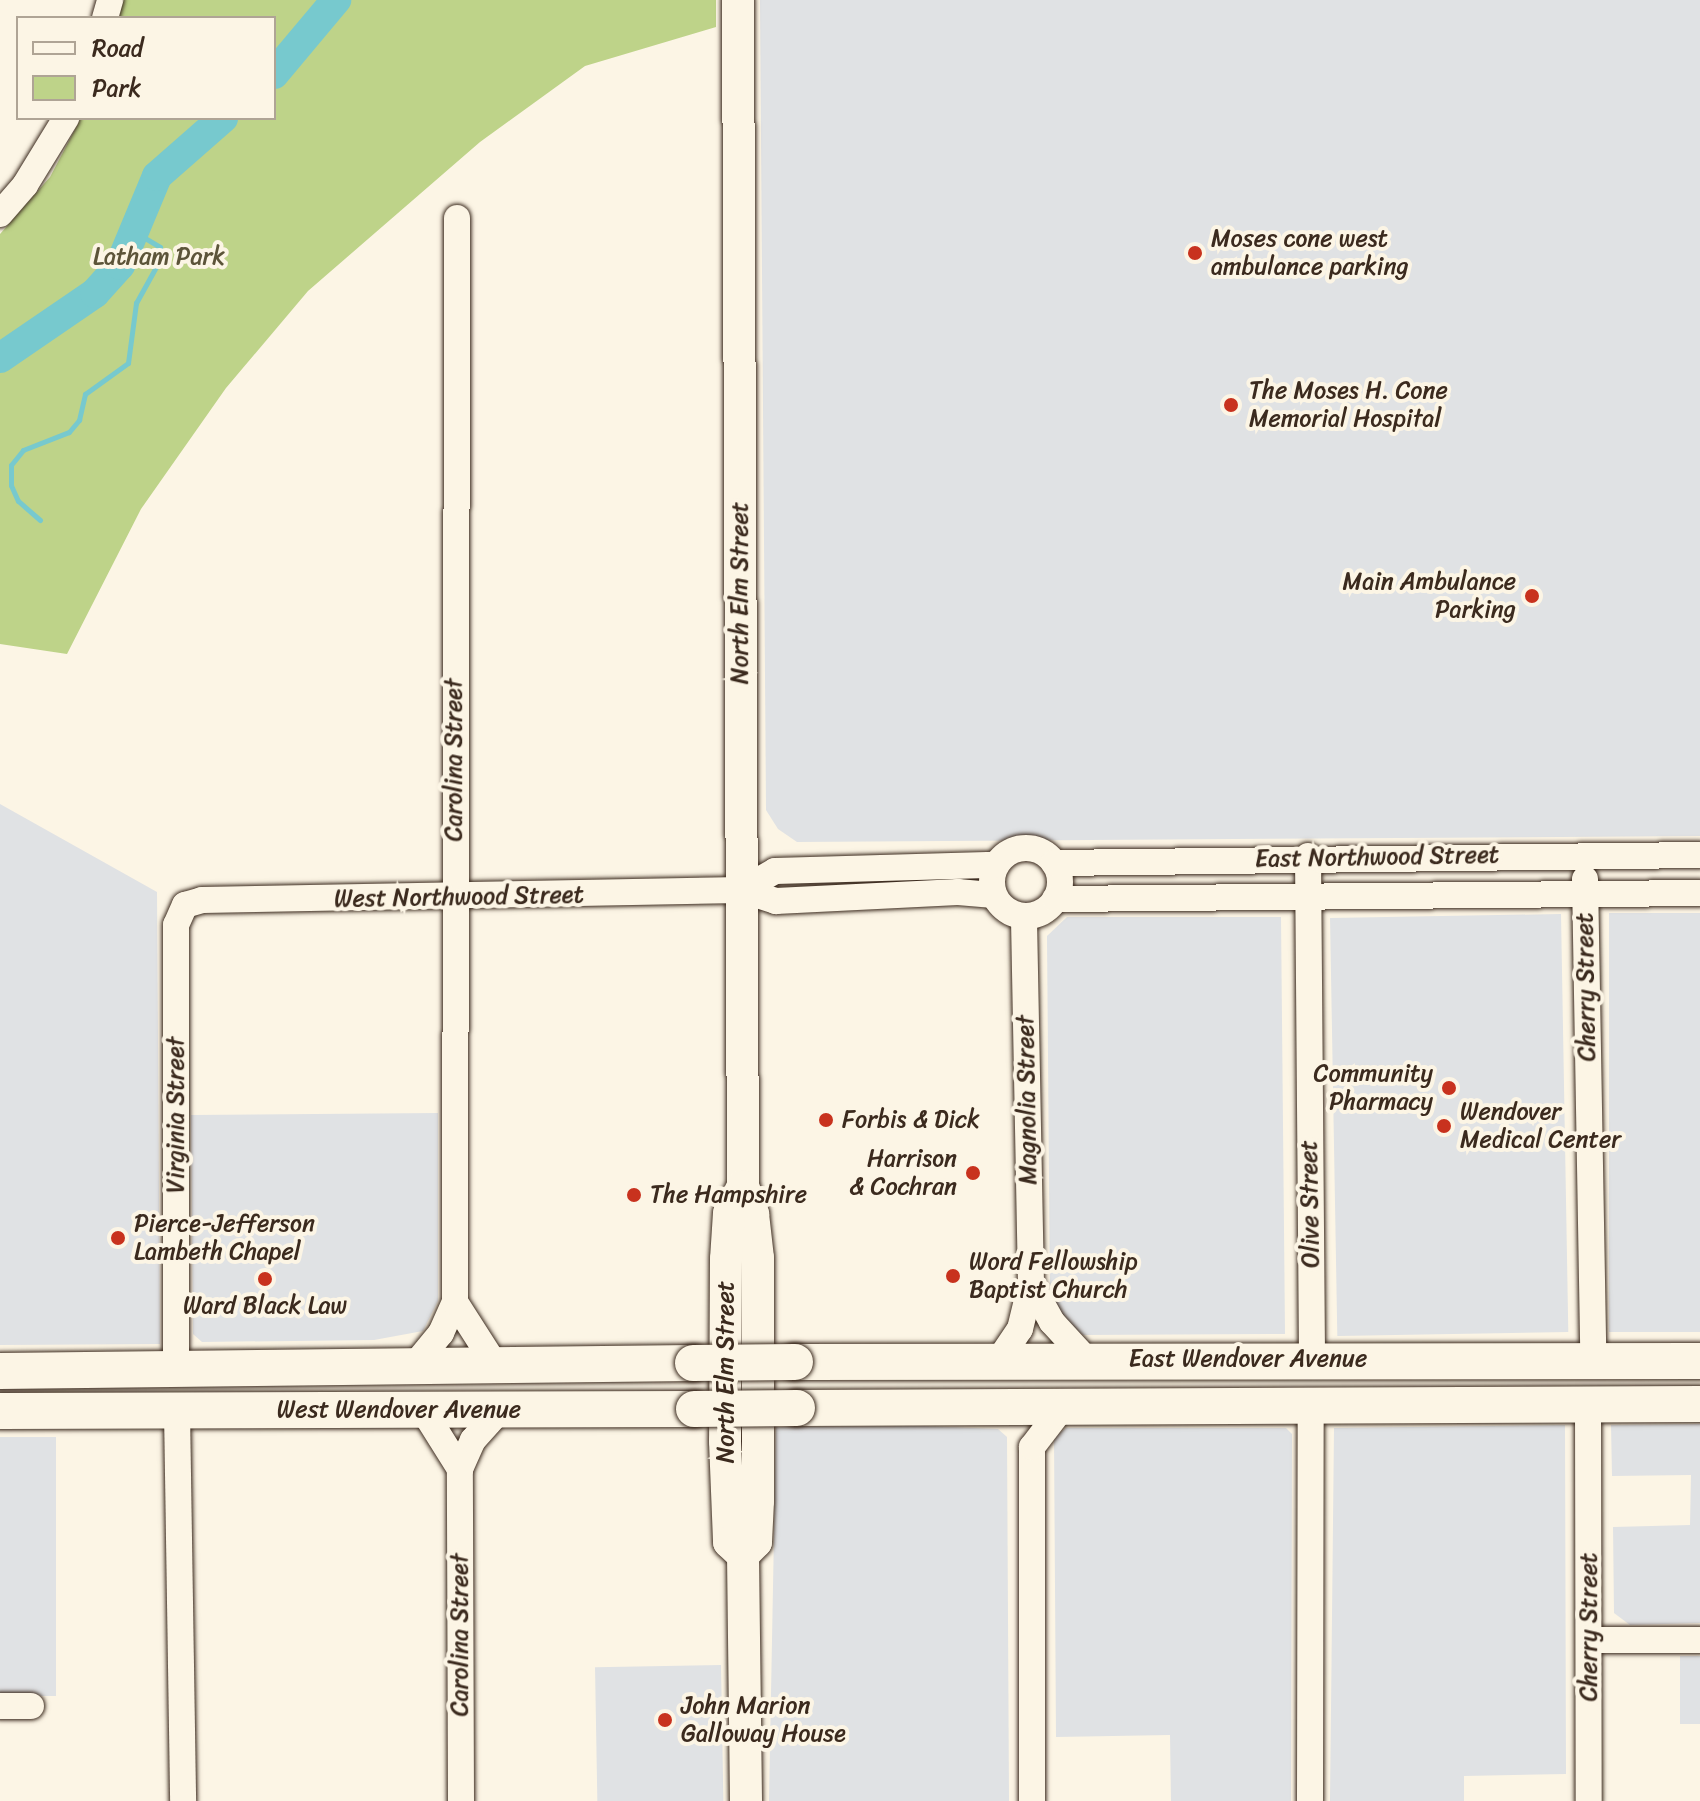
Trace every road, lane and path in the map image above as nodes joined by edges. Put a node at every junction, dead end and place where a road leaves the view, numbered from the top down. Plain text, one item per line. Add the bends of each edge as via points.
1 (738, 0) edge
2 (65, 120) edge
3 (0, 214) edge
4 (457, 218) dead end
5 (1586, 855) junction
6 (1700, 855) edge
7 (1308, 856) junction
8 (1054, 863) junction
9 (996, 865) junction
10 (742, 890) junction
11 (1700, 893) edge
12 (1585, 894) junction
13 (994, 895) junction
14 (1306, 897) junction
15 (453, 899) junction
16 (1055, 899) junction
17 (180, 910) joint
18 (1024, 916) junction
19 (1031, 1284) junction
20 (455, 1302) junction
21 (1312, 1359) junction
22 (999, 1360) junction
23 (1087, 1360) junction
24 (1593, 1360) junction
25 (1700, 1361) edge
26 (795, 1362) joint
27 (496, 1366) junction
28 (413, 1367) junction
29 (176, 1370) junction
30 (0, 1371) edge
31 (0, 1392) edge
32 (1003, 1404) junction
33 (1065, 1404) junction
34 (1700, 1404) edge
35 (1311, 1406) junction
36 (1588, 1406) junction
37 (797, 1408) joint
38 (423, 1410) junction
39 (500, 1410) junction
40 (0, 1411) edge
41 (177, 1411) junction
42 (1032, 1447) junction
43 (460, 1469) junction
44 (1589, 1640) junction
45 (1700, 1640) edge
46 (0, 1706) edge
47 (31, 1706) dead end
48 (183, 1801) edge
49 (461, 1801) edge
50 (746, 1801) edge
51 (1032, 1801) edge
52 (1310, 1801) edge
53 (1589, 1801) edge

1 - 10 main road, North Elm Street
2 - 3 street via 25,185
4 - 15 street, Carolina Street
5 - 6 street, East Northwood Street
5 - 7 street, East Northwood Street
5 - 12 street, Cherry Street
7 - 8 street, East Northwood Street
7 - 14 street, Olive Street
8 - 9 street, East Northwood Street via 1041,852 1022,849
8 - 16 street via 1059,880
9 - 10 street, East Northwood Street via 775,871
9 - 13 street
10 - 13 street via 776,901
10 - 15 street, West Northwood Street
10 - 50 main road, North Elm Street via 743,1186 753,1214 758,1258 756,1542 743,1555
11 - 12 street, East Northwood Street
12 - 14 street, East Northwood Street
12 - 24 street, Cherry Street
13 - 18 street via 1008,911
14 - 16 street, East Northwood Street
14 - 21 street, Olive Street
15 - 17 street, West Northwood Street via 202,900
15 - 20 street, Carolina Street
16 - 18 street, East Northwood Street via 1041,912
17 - 29 street, Virginia Street
18 - 19 street, Magnolia Street
19 - 22 street, Magnolia Street via 1020,1329
19 - 23 street, Magnolia Street via 1052,1322
20 - 27 street
20 - 28 street, Carolina Street via 441,1333
21 - 23 highway, East Wendover Avenue
21 - 24 highway, East Wendover Avenue
22 - 23 highway, East Wendover Avenue
22 - 26 highway, East Wendover Avenue
24 - 25 highway, East Wendover Avenue
26 - 27 highway, West Wendover Avenue, bridge
27 - 28 highway, West Wendover Avenue
28 - 29 highway, West Wendover Avenue
29 - 30 highway, West Wendover Avenue
29 - 31 highway via 154,1388
32 - 33 highway, East Wendover Avenue
32 - 37 highway, East Wendover Avenue
32 - 42 street
33 - 35 highway, East Wendover Avenue
33 - 42 street
34 - 36 highway, East Wendover Avenue
35 - 36 highway, East Wendover Avenue
35 - 52 street
36 - 44 street, Cherry Street
37 - 39 highway, West Wendover Avenue, bridge
38 - 39 highway, West Wendover Avenue
38 - 41 highway, West Wendover Avenue
38 - 43 street
39 - 43 street, Carolina Street via 473,1440
40 - 41 highway, West Wendover Avenue
41 - 48 street
42 - 51 street
43 - 49 street, Carolina Street
44 - 45 street
44 - 53 street, Cherry Street
46 - 47 street

